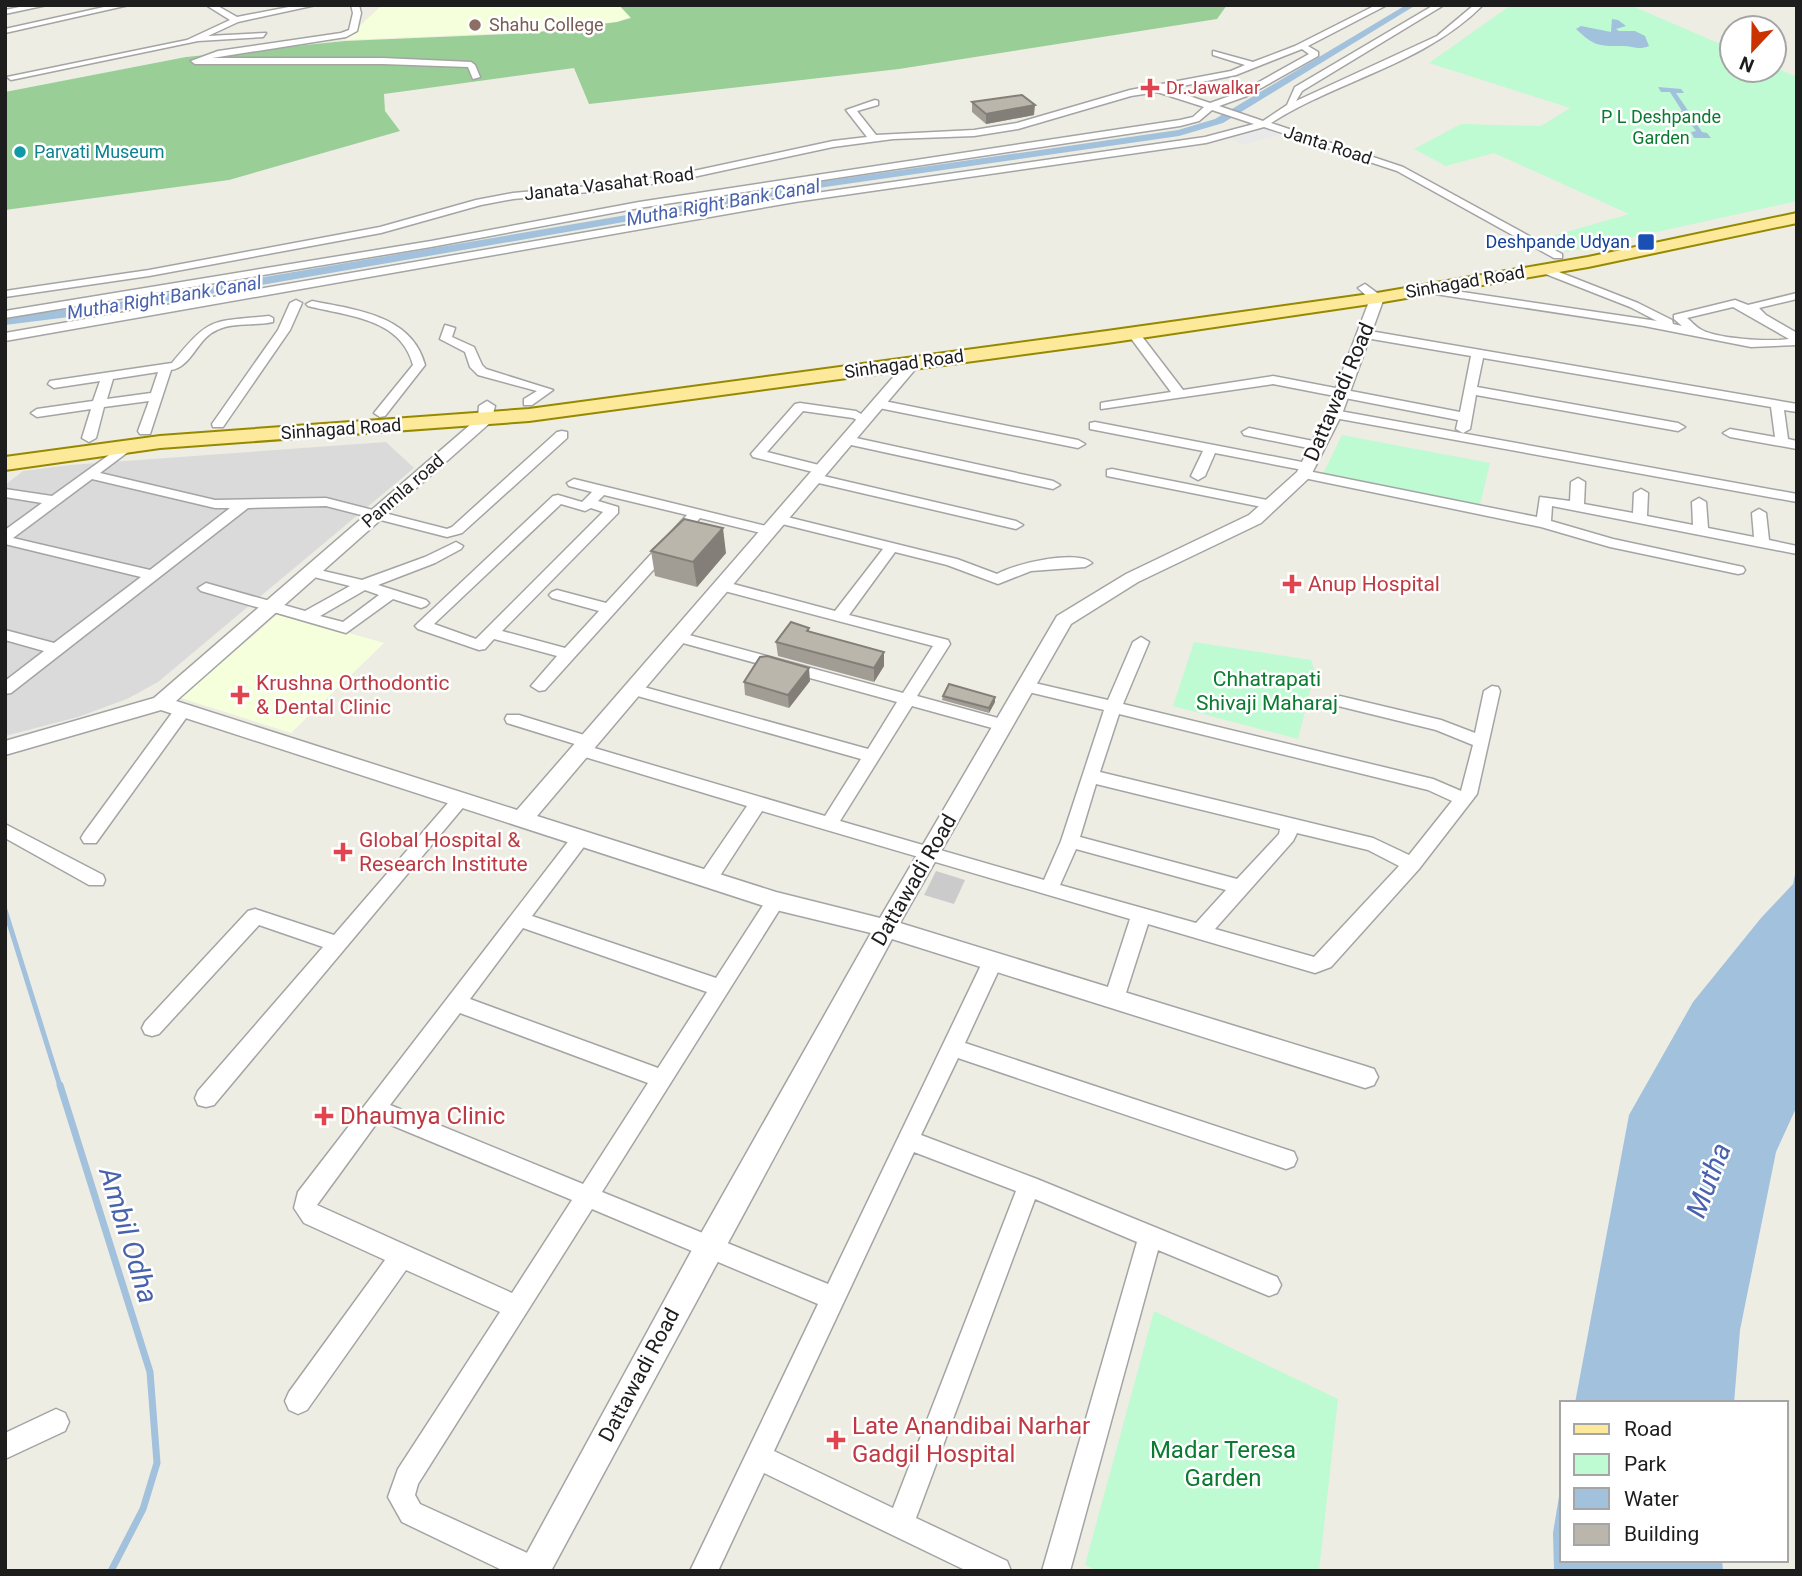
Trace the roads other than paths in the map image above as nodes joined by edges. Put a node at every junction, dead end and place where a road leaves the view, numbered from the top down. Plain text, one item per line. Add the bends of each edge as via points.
1 (43, 5) edge
2 (125, 5) edge
3 (210, 5) edge
4 (312, 5) edge
5 (355, 5) edge
6 (1383, 5) edge
7 (1440, 5) edge
8 (1479, 5) edge
9 (105, 7) edge
10 (5, 12) edge
11 (236, 20) junction
12 (5, 31) edge
13 (278, 33) dead end
14 (200, 38) junction
15 (1303, 46) junction
16 (1216, 54) dead end
17 (1253, 65) junction
18 (11, 77) dead end
19 (476, 77) dead end
20 (1158, 89) junction
21 (876, 103) dead end
22 (1292, 106) junction
23 (1214, 107) junction
24 (1260, 123) junction
25 (1003, 128) junction
26 (874, 139) junction
27 (1022, 142) dead end
28 (838, 143) junction
29 (867, 162) junction
30 (597, 188) junction
31 (526, 195) junction
32 (528, 207) dead end
33 (1797, 208) edge
34 (613, 210) junction
35 (1797, 218) edge
36 (1558, 256) junction
37 (1542, 269) junction
38 (1422, 289) junction
39 (1371, 293) junction
40 (5, 294) edge
41 (1797, 296) edge
42 (296, 303) dead end
43 (312, 304) dead end
44 (5, 315) edge
45 (269, 320) dead end
46 (449, 328) dead end
47 (1679, 328) junction
48 (1133, 333) junction
49 (1364, 334) junction
50 (1795, 336) edge
51 (5, 337) edge
52 (1478, 354) junction
53 (913, 363) junction
54 (166, 368) junction
55 (107, 377) junction
56 (54, 384) dead end
57 (1471, 390) junction
58 (1342, 392) junction
59 (1180, 394) junction
60 (158, 396) junction
61 (528, 402) junction
62 (98, 404) junction
63 (879, 404) junction
64 (1777, 405) junction
65 (1106, 406) dead end
66 (1797, 408) edge
67 (37, 413) dead end
68 (380, 413) junction
69 (486, 413) junction
70 (1334, 414) junction
71 (1465, 418) junction
72 (864, 420) junction
73 (218, 424) junction
74 (1095, 426) dead end
75 (1678, 427) dead end
76 (145, 431) junction
77 (1249, 432) dead end
78 (1730, 433) dead end
79 (562, 435) dead end
80 (1461, 437) junction
81 (89, 438) junction
82 (847, 440) junction
83 (1782, 443) junction
84 (1078, 444) dead end
85 (1797, 445) edge
86 (127, 446) junction
87 (1318, 446) junction
88 (1211, 448) junction
89 (5, 451) edge
90 (5, 464) edge
91 (1306, 471) junction
92 (1112, 472) dead end
93 (89, 474) junction
94 (818, 474) junction
95 (1198, 476) dead end
96 (574, 482) dead end
97 (1578, 482) dead end
98 (1053, 485) dead end
99 (602, 489) junction
100 (5, 493) edge
101 (1641, 493) dead end
102 (1797, 498) edge
103 (54, 500) junction
104 (1699, 502) dead end
105 (589, 503) junction
106 (243, 505) junction
107 (1272, 505) junction
108 (1577, 506) junction
109 (697, 513) junction
110 (1759, 513) dead end
111 (376, 514) junction
112 (1640, 519) junction
113 (1544, 523) junction
114 (1016, 524) dead end
115 (774, 525) junction
116 (1701, 531) junction
117 (5, 538) edge
118 (1762, 543) junction
119 (456, 546) dead end
120 (892, 547) junction
121 (1797, 550) edge
122 (1085, 563) dead end
123 (1738, 570) dead end
124 (310, 572) junction
125 (153, 575) junction
126 (363, 585) junction
127 (722, 586) junction
128 (206, 588) dead end
129 (390, 594) junction
130 (557, 595) dead end
131 (421, 603) dead end
132 (271, 607) junction
133 (609, 609) junction
134 (306, 617) junction
135 (839, 617) junction
136 (5, 635) edge
137 (497, 635) dead end
138 (678, 637) junction
139 (1141, 642) dead end
140 (57, 649) junction
141 (567, 654) junction
142 (539, 686) dead end
143 (1026, 686) junction
144 (5, 689) edge
145 (633, 689) junction
146 (1492, 691) dead end
147 (908, 699) junction
148 (1340, 701) dead end
149 (162, 703) junction
150 (1114, 707) junction
151 (183, 710) junction
152 (513, 719) dead end
153 (1003, 725) junction
154 (1482, 743) junction
155 (585, 746) junction
156 (5, 748) edge
157 (872, 756) junction
158 (1090, 776) junction
159 (1464, 799) junction
160 (460, 800) junction
161 (758, 803) junction
162 (521, 820) junction
163 (1290, 823) junction
164 (829, 824) junction
165 (5, 830) edge
166 (90, 838) dead end
167 (580, 839) junction
168 (1070, 841) junction
169 (929, 854) junction
170 (1412, 864) junction
171 (96, 880) dead end
172 (707, 880) junction
173 (1240, 887) junction
174 (1049, 890) junction
175 (776, 901) junction
176 (1141, 916) junction
177 (518, 919) junction
178 (886, 928) junction
179 (1199, 933) junction
180 (338, 944) junction
181 (993, 961) junction
182 (720, 988) junction
183 (1114, 999) junction
184 (454, 1002) junction
185 (152, 1028) dead end
186 (952, 1047) junction
187 (1365, 1077) dead end
188 (662, 1079) junction
189 (206, 1098) dead end
190 (374, 1108) junction
191 (908, 1140) junction
192 (1286, 1159) dead end
193 (1029, 1186) junction
194 (587, 1196) junction
195 (1150, 1237) junction
196 (709, 1247) junction
197 (402, 1256) junction
198 (1269, 1285) dead end
199 (833, 1298) junction
200 (516, 1307) junction
201 (298, 1401) dead end
202 (55, 1422) dead end
203 (5, 1446) edge
204 (758, 1457) junction
205 (900, 1525) junction
206 (534, 1571) edge
207 (704, 1571) edge
208 (997, 1571) edge
209 (1056, 1571) edge

1 - 10 street
2 - 9 street
3 - 11 street
4 - 11 street
5 - 19 street via 353,31 343,35 195,61 471,65
6 - 15 street
7 - 22 street via 1298,89
8 - 22 street via 1440,38
9 - 12 street
11 - 14 street
13 - 14 street
14 - 18 street
15 - 17 street
15 - 23 street via 1315,54
16 - 17 street
17 - 20 street
20 - 23 street, Janata Vasahat Road
20 - 25 street, Janata Vasahat Road
21 - 26 street via 851,110
22 - 24 street
23 - 24 street, Janta Road
23 - 29 street via 1196,119 1158,128
24 - 36 street, Janta Road via 1400,169
24 - 51 street via 1206,140 795,199
25 - 26 street, Janata Vasahat Road
25 - 27 street
26 - 28 street, Janata Vasahat Road
28 - 29 street
28 - 30 street, Janata Vasahat Road via 697,174
29 - 34 street
30 - 31 street, Janata Vasahat Road
30 - 34 street
31 - 32 street
31 - 40 street, Janata Vasahat Road via 480,202 381,230
33 - 36 main road, Sinhagad Road
34 - 44 street
35 - 37 main road, Sinhagad Road
36 - 39 main road, Sinhagad Road
37 - 38 main road, Sinhagad Road
37 - 47 street
38 - 39 main road, Sinhagad Road
38 - 47 street
39 - 48 main road, Sinhagad Road
39 - 49 street, Dattawadi Road
39 - 61 main road, Sinhagad Road
41 - 50 street via 1751,308
42 - 73 street via 284,330
43 - 68 street via 380,322 406,337 418,352 415,373
45 - 54 street via 216,325 204,332 181,363
46 - 61 street via 446,339 470,349 482,372 547,390
47 - 50 street via 1753,345 1771,346
48 - 53 main road, Sinhagad Road
48 - 59 street
49 - 52 street
49 - 58 street, Dattawadi Road
50 - 50 street via 1735,303 1678,317 1696,329 1752,341
52 - 57 street
52 - 64 street
53 - 63 street
53 - 69 main road, Sinhagad Road
54 - 55 street
54 - 60 street
55 - 56 street
55 - 62 street
57 - 71 street
57 - 75 street
58 - 59 street via 1273,380
58 - 70 street, Dattawadi Road
58 - 71 street
59 - 65 street
60 - 62 street
60 - 76 street
61 - 69 main road, Sinhagad Road
62 - 67 street
62 - 81 street
63 - 72 street
63 - 84 street
64 - 66 street
64 - 83 street
68 - 69 main road, Sinhagad Road
68 - 73 main road, Sinhagad Road
69 - 86 main road, Sinhagad Road
69 - 111 street, Panmla road
70 - 80 street
70 - 87 street, Dattawadi Road
71 - 80 street
72 - 82 street
72 - 94 street via 800,407 758,454
73 - 76 main road, Sinhagad Road
74 - 88 street
76 - 81 main road, Sinhagad Road
77 - 87 street
78 - 83 street
79 - 111 street via 453,533
80 - 102 street
81 - 89 main road, Sinhagad Road
82 - 94 street
82 - 98 street
83 - 85 street
86 - 90 main road, Sinhagad Road
86 - 93 street
87 - 91 street, Dattawadi Road
88 - 91 street
88 - 95 street
91 - 107 street, Dattawadi Road
91 - 113 street
92 - 107 street
93 - 103 street
93 - 106 street via 215,504
94 - 114 street
94 - 115 street
96 - 99 street
97 - 108 street
99 - 105 street
99 - 109 street
100 - 103 street
101 - 112 street
103 - 117 street
104 - 116 street
105 - 105 street via 613,510 479,645 423,626 558,499
106 - 111 street via 326,502
106 - 125 street
107 - 143 street, Dattawadi Road via 1255,519 1132,578 1064,620
108 - 112 street
108 - 113 street via 1545,500
109 - 115 street
109 - 133 street
110 - 118 street
111 - 124 street, Panmla road
112 - 116 street
113 - 123 street via 1609,543
115 - 120 street
115 - 127 street
116 - 118 street
117 - 125 street
118 - 121 street
119 - 126 street
120 - 122 street via 952,562 998,580 1050,563
120 - 135 street
124 - 126 street
124 - 132 street, Panmla road
125 - 140 street
126 - 129 street
126 - 134 street
127 - 135 street
127 - 138 street
128 - 132 street
129 - 131 street
129 - 134 street via 346,628
130 - 133 street
132 - 134 street
132 - 149 street, Panmla road
133 - 141 street
135 - 147 street via 942,644
136 - 140 street
137 - 141 street
138 - 145 street
138 - 147 street
139 - 150 street
140 - 144 street
141 - 142 street
143 - 150 street
143 - 153 street, Dattawadi Road
145 - 155 street
145 - 157 street
146 - 154 street
147 - 153 street
147 - 157 street
148 - 154 street via 1441,726
149 - 151 street
149 - 156 street
150 - 158 street
150 - 159 street via 1433,785
151 - 160 street
151 - 166 street
152 - 155 street
153 - 169 street, Dattawadi Road
154 - 159 street via 1471,790
155 - 161 street
155 - 162 street
157 - 164 street
158 - 163 street
158 - 168 street
159 - 170 street
160 - 162 street
160 - 180 street
161 - 164 street
161 - 172 street
162 - 167 street
163 - 170 street via 1373,845
163 - 173 street via 1287,836
164 - 169 street
165 - 171 street
167 - 172 street
167 - 177 street
168 - 173 street
168 - 174 street
169 - 174 street
169 - 178 street, Dattawadi Road
170 - 179 street via 1324,961 1315,965
172 - 175 street
173 - 179 street
174 - 176 street
175 - 178 street
175 - 182 street
176 - 179 street
176 - 183 street
177 - 182 street
177 - 184 street
178 - 181 street
178 - 196 street, Dattawadi Road
180 - 185 street via 255,916
180 - 189 street
181 - 183 street
181 - 186 street
182 - 188 street
183 - 187 street
184 - 188 street
184 - 190 street
186 - 191 street
186 - 192 street
188 - 194 street
190 - 194 street
190 - 197 street via 306,1199 305,1209
191 - 193 street
191 - 199 street
193 - 195 street
193 - 205 street
194 - 196 street
194 - 200 street
195 - 198 street
195 - 209 street
196 - 199 street
196 - 206 street, Dattawadi Road
197 - 200 street
197 - 201 street
199 - 204 street
200 - 206 street via 407,1478 401,1497 411,1513
202 - 203 street
204 - 205 street
204 - 207 street
205 - 208 street

